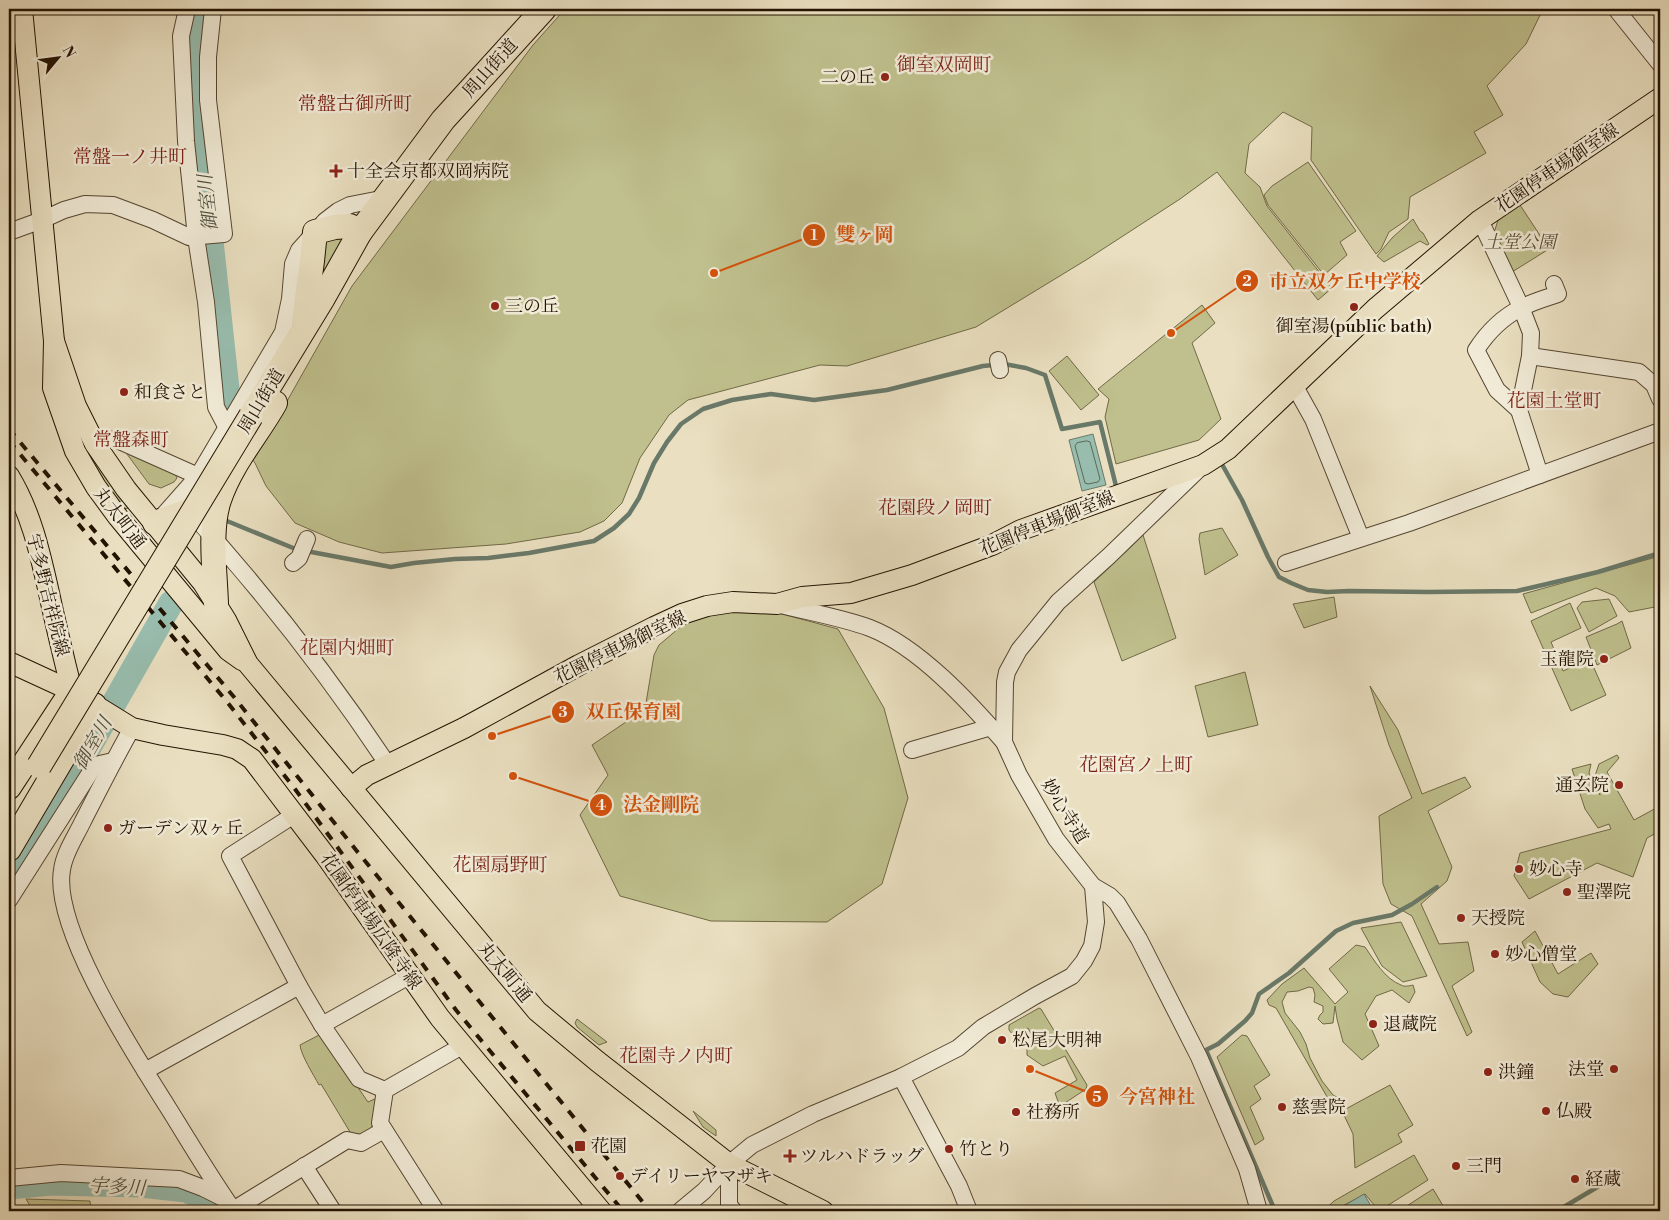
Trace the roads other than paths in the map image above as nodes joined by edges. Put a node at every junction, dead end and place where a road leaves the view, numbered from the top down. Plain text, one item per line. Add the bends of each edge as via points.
1 (22, 9) edge
2 (187, 9) edge
3 (213, 9) edge
4 (544, 9) edge
5 (1616, 9) edge
6 (1660, 64) edge
7 (1660, 98) edge
8 (386, 198) junction
9 (42, 220) junction
10 (1480, 220) junction
11 (9, 232) edge
12 (315, 232) junction
13 (360, 232) junction
14 (199, 237) junction
15 (1554, 284) dead end
16 (1522, 307) junction
17 (302, 332) junction
18 (54, 341) junction
19 (1530, 356) junction
20 (1294, 386) junction
21 (1660, 399) edge
22 (1519, 410) junction
23 (227, 428) junction
24 (1660, 431) edge
25 (115, 440) dead end
26 (1214, 458) junction
27 (9, 476) edge
28 (198, 476) junction
29 (1540, 476) junction
30 (226, 486) junction
31 (184, 504) junction
32 (118, 517) junction
33 (155, 523) junction
34 (214, 536) junction
35 (1361, 538) junction
36 (1286, 564) dead end
37 (216, 604) junction
38 (777, 604) junction
39 (216, 635) junction
40 (9, 662) edge
41 (248, 664) junction
42 (72, 691) junction
43 (97, 707) junction
44 (126, 724) junction
45 (991, 727) junction
46 (1004, 742) junction
47 (912, 750) dead end
48 (113, 761) junction
49 (388, 765) junction
50 (9, 787) edge
51 (351, 788) junction
52 (294, 815) junction
53 (9, 816) edge
54 (9, 849) edge
55 (1093, 886) junction
56 (9, 900) edge
57 (409, 976) junction
58 (299, 986) junction
59 (322, 1025) junction
60 (462, 1046) junction
61 (145, 1071) junction
62 (901, 1077) junction
63 (385, 1090) junction
64 (384, 1130) junction
65 (729, 1164) junction
66 (304, 1166) junction
67 (9, 1178) edge
68 (231, 1207) edge
69 (333, 1211) edge
70 (436, 1211) edge
71 (601, 1211) edge
72 (680, 1211) edge
73 (734, 1211) edge
74 (823, 1211) edge
75 (969, 1211) edge
76 (1258, 1211) edge

1 - 9 main road, 丸太町通
2 - 14 street via 180,36 186,141
3 - 14 street via 208,100 224,234
4 - 8 highway, 周山街道 via 443,120
5 - 6 street
7 - 10 main road, 花園停車場御室線
8 - 12 street via 338,211
8 - 13 highway, 周山街道
9 - 11 street
9 - 14 street via 84,204 114,205 189,237
9 - 18 main road, 丸太町通
10 - 16 street
10 - 20 main road, 花園停車場御室線 via 1382,303
12 - 13 highway via 350,226
12 - 17 highway
12 - 23 street via 299,250 293,264 283,332
13 - 17 highway, 周山街道
13 - 30 highway via 346,283 237,462
14 - 23 street via 216,407
15 - 16 street via 1558,294
16 - 19 street via 1531,333
16 - 22 street via 1483,339 1476,350 1497,390
17 - 53 highway, 周山街道, bridge
18 - 32 main road, 丸太町通 via 53,388 60,411 75,451
18 - 33 main road, 丸太町通 via 76,406 95,444 126,489
19 - 21 street via 1639,372 1654,385
19 - 22 street
20 - 26 main road, 花園停車場御室線
20 - 35 street via 1313,419
22 - 29 street
23 - 28 street
24 - 29 street
25 - 28 street
26 - 38 main road, 花園停車場御室線 via 1021,530 992,545 912,575 850,593 802,597
26 - 46 street, 妙心寺道 via 1058,602 1018,650 1005,682
27 - 42 main road, 宇多野吉祥院線 via 32,528
28 - 31 street
29 - 35 street
30 - 31 highway via 202,506
30 - 34 highway via 219,500
31 - 33 highway
31 - 34 street
32 - 33 main road via 132,523
32 - 39 main road, 丸太町通
33 - 37 main road, 丸太町通
33 - 39 main road via 152,532 155,540 188,580
34 - 37 highway
34 - 49 street via 324,672
35 - 36 street
37 - 41 main road, 丸太町通
38 - 45 street via 871,628 883,634 933,670
38 - 49 main road, 花園停車場御室線 via 733,602 682,614
39 - 41 main road, 丸太町通 via 228,650
40 - 42 main road
41 - 51 main road, 丸太町通
42 - 43 main road
42 - 50 highway
43 - 44 main road, 花園停車場広隆寺線
43 - 54 highway
44 - 48 street
44 - 52 main road, 花園停車場広隆寺線 via 163,735 237,749 252,759
45 - 46 street
45 - 47 street
46 - 55 street, 妙心寺道 via 1056,839
48 - 56 street via 95,765
48 - 61 street via 70,848 62,868 61,886 67,914 83,957
49 - 51 main road, 花園停車場御室線 via 367,775
51 - 65 main road, 丸太町通 via 537,1011
52 - 57 main road, 花園停車場広隆寺線
52 - 58 street via 230,856
55 - 62 street via 1096,922 1092,946 1072,976 983,1027 958,1048
55 - 76 street, 妙心寺道 via 1117,903 1191,1040 1247,1169
57 - 59 street
57 - 60 main road, 花園停車場広隆寺線
58 - 59 street
58 - 61 street
59 - 63 street via 359,1079
60 - 63 street
60 - 71 main road, 花園停車場広隆寺線
61 - 68 street
62 - 65 street via 813,1114 752,1145
62 - 75 street
63 - 64 street via 380,1123
64 - 66 street via 361,1143 347,1140
64 - 70 street
65 - 72 street
65 - 73 street via 729,1204
65 - 74 main road, 丸太町通
66 - 68 street
66 - 69 street
67 - 68 street via 61,1173 178,1180 203,1188

